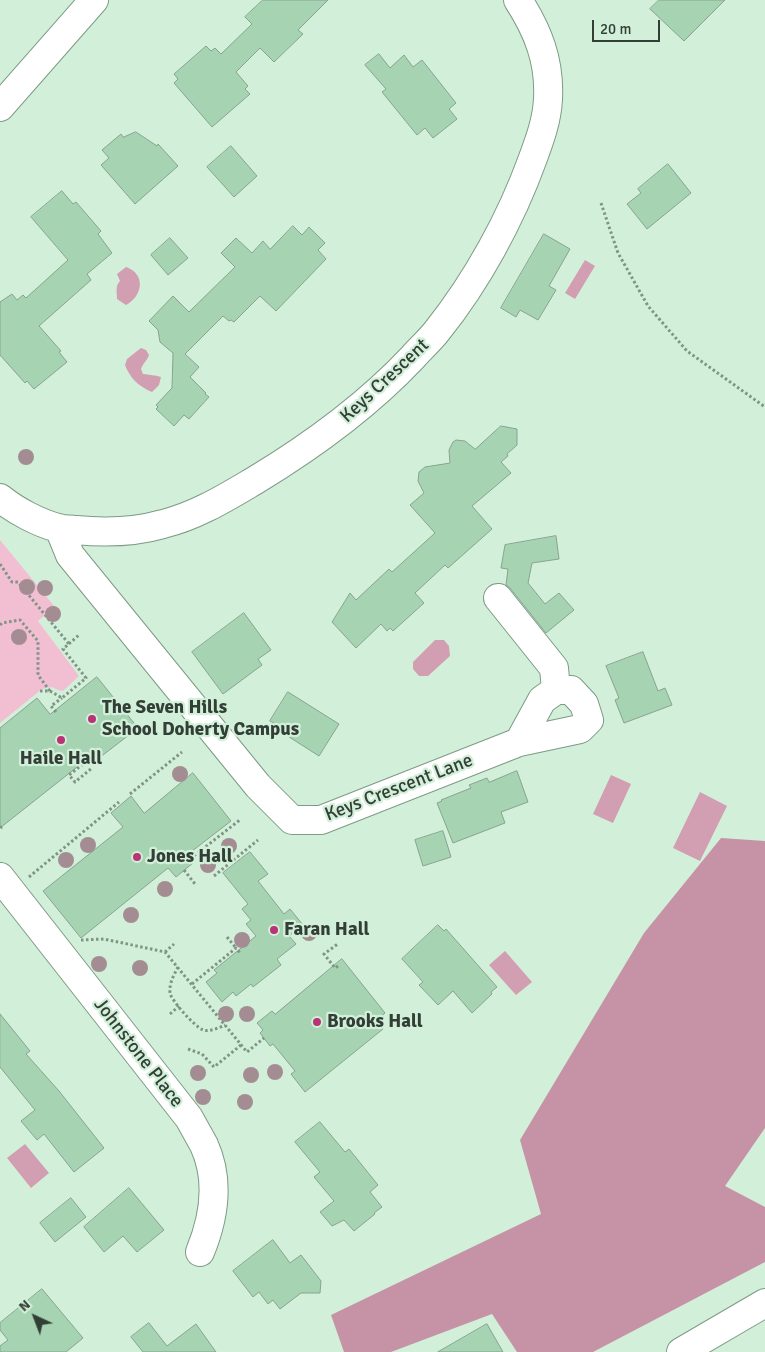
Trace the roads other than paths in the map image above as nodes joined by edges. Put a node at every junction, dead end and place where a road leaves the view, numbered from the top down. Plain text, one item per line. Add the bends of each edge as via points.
1 (94, 0) edge
2 (518, 0) edge
3 (0, 107) edge
4 (0, 498) edge
5 (59, 528) junction
6 (498, 598) dead end
7 (556, 690) junction
8 (519, 742) junction
9 (0, 877) edge
10 (200, 1252) dead end
11 (765, 1304) edge
12 (681, 1352) edge

1 - 3 street
2 - 5 street, Keys Crescent via 534,26 545,57 548,99 543,130 526,179 499,235 467,290 437,332 353,414 294,457 230,496 193,515 163,525 101,532
4 - 5 street, Keys Crescent via 29,516
5 - 8 street, Keys Crescent Lane via 70,555 258,786 292,820 321,820
6 - 7 street via 554,668
7 - 8 street via 542,700
7 - 8 street, Keys Crescent Lane via 571,690 584,704 589,720 580,729
9 - 10 street, Johnstone Place via 189,1118 204,1146 211,1167 213,1210
11 - 12 street

